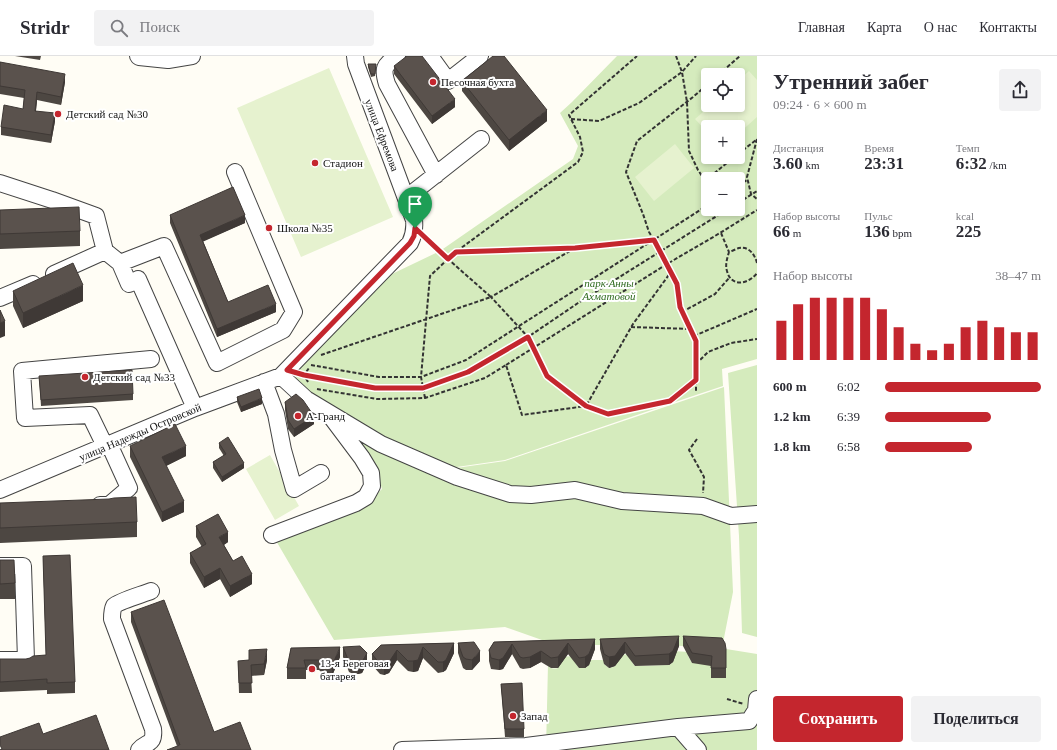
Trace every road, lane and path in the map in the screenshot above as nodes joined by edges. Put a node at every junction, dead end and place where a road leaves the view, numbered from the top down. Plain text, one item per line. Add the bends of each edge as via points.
1 (138, 56) edge
2 (192, 56) edge
3 (355, 56) edge
4 (397, 56) edge
5 (430, 56) edge
6 (480, 56) edge
7 (637, 56) edge
8 (676, 56) edge
9 (696, 56) edge
10 (740, 56) edge
11 (726, 68) edge
12 (682, 72) junction
13 (701, 90) edge
14 (687, 102) junction
15 (571, 119) junction
16 (481, 139) dead end
17 (757, 139) edge
18 (745, 148) edge
19 (726, 164) edge
20 (235, 172) dead end
21 (716, 172) edge
22 (436, 175) junction
23 (701, 175) edge
24 (747, 180) joint
25 (0, 183) edge
26 (757, 191) edge
27 (751, 194) junction
28 (406, 198) junction
29 (745, 198) edge
30 (757, 200) edge
31 (701, 210) edge
32 (757, 210) edge
33 (717, 216) edge
34 (415, 228) junction
35 (720, 233) junction
36 (654, 240) junction
37 (575, 248) junction
38 (105, 252) junction
39 (456, 252) junction
40 (660, 252) junction
41 (729, 252) junction
42 (448, 259) junction
43 (757, 262) edge
44 (120, 263) junction
45 (667, 264) junction
46 (671, 272) junction
47 (757, 273) edge
48 (730, 277) junction
49 (491, 297) junction
50 (0, 298) edge
51 (757, 309) edge
52 (682, 312) junction
53 (426, 319) junction
54 (518, 327) junction
55 (631, 327) junction
56 (691, 329) junction
57 (694, 336) junction
58 (528, 337) junction
59 (757, 339) edge
60 (533, 348) junction
61 (317, 356) dead end
62 (151, 359) dead end
63 (314, 361) dead end
64 (696, 364) junction
65 (311, 365) junction
66 (506, 365) junction
67 (284, 373) junction
68 (304, 375) junction
69 (421, 377) junction
70 (696, 380) junction
71 (264, 382) junction
72 (423, 388) junction
73 (696, 392) dead end
74 (425, 398) junction
75 (586, 406) junction
76 (195, 408) junction
77 (327, 412) junction
78 (697, 439) dead end
79 (107, 445) junction
80 (321, 473) dead end
81 (0, 490) edge
82 (85, 506) edge
83 (703, 506) junction
84 (757, 514) edge
85 (272, 535) dead end
86 (0, 566) edge
87 (151, 591) dead end
88 (0, 660) edge
89 (757, 699) edge
90 (678, 727) junction
91 (139, 750) edge
92 (402, 750) edge
93 (698, 750) edge

1 - 2 street via 168,60
3 - 28 street, улица Ефремова
4 - 22 street via 386,64 384,74 387,84
5 - 6 street via 448,81
7 - 15 path via 572,111 569,115
8 - 12 path
9 - 12 path
10 - 11 path
12 - 14 path
12 - 15 path via 639,103 599,121
13 - 14 path
14 - 23 path via 689,151
14 - 36 path via 638,141 626,172
15 - 39 path via 583,152 578,162
16 - 22 street
17 - 18 path
17 - 24 path
19 - 21 path
20 - 44 street via 294,312 283,330 217,362 164,246
22 - 28 street
24 - 27 path
25 - 38 street via 96,216
26 - 27 path
27 - 29 path
27 - 30 path
28 - 34 street, улица Ефремова
31 - 36 path
32 - 35 path
33 - 40 path
34 - 42 path
34 - 67 street via 410,243
35 - 41 path
35 - 45 path
36 - 37 path
36 - 40 path
36 - 54 path
37 - 39 path
37 - 49 path
38 - 44 street
38 - 50 street
39 - 42 path
40 - 45 path
40 - 58 path
41 - 43 path via 740,248 749,250
41 - 48 path via 726,261
42 - 49 path
42 - 53 path via 430,276
44 - 76 street via 129,284 138,279
45 - 46 path
45 - 60 path
46 - 52 path via 677,284
46 - 55 path
47 - 48 path via 747,282 739,283
48 - 52 path via 715,294
49 - 53 path
49 - 54 path
51 - 57 path
52 - 56 path
53 - 61 path
53 - 69 path
54 - 58 path
54 - 69 path via 466,360
55 - 56 path
55 - 75 path
56 - 57 path
57 - 64 path
58 - 60 path
58 - 72 path via 468,372
59 - 64 path via 731,343 708,352
60 - 66 path
60 - 75 path via 547,376
62 - 79 street via 22,371 25,418 90,415
63 - 65 path
64 - 70 path
65 - 68 path
65 - 69 path via 379,377
66 - 74 path via 486,378
66 - 75 path via 522,416
67 - 68 path
67 - 71 street, улица Надежды Островской
67 - 77 street via 306,399
68 - 72 path via 375,388
68 - 74 path via 312,388 377,399
69 - 72 path
70 - 73 path
70 - 75 path via 670,401 608,414
71 - 76 street, улица Надежды Островской
71 - 80 street via 276,414 282,450 294,489
72 - 74 path
76 - 79 street, улица Надежды Островской
77 - 83 street via 381,444 457,477 510,494 531,495 575,490 622,501
77 - 85 street via 362,458 371,474 372,486 366,497 356,503
78 - 83 path via 689,450 704,477
79 - 81 street, улица Надежды Островской
79 - 82 street via 129,488 109,505
83 - 84 street via 731,516
86 - 88 street via 24,566 26,660
87 - 91 street via 121,602 112,612 112,619 153,729 152,740
89 - 90 street via 756,710 749,721
90 - 92 street via 526,746
90 - 93 street

